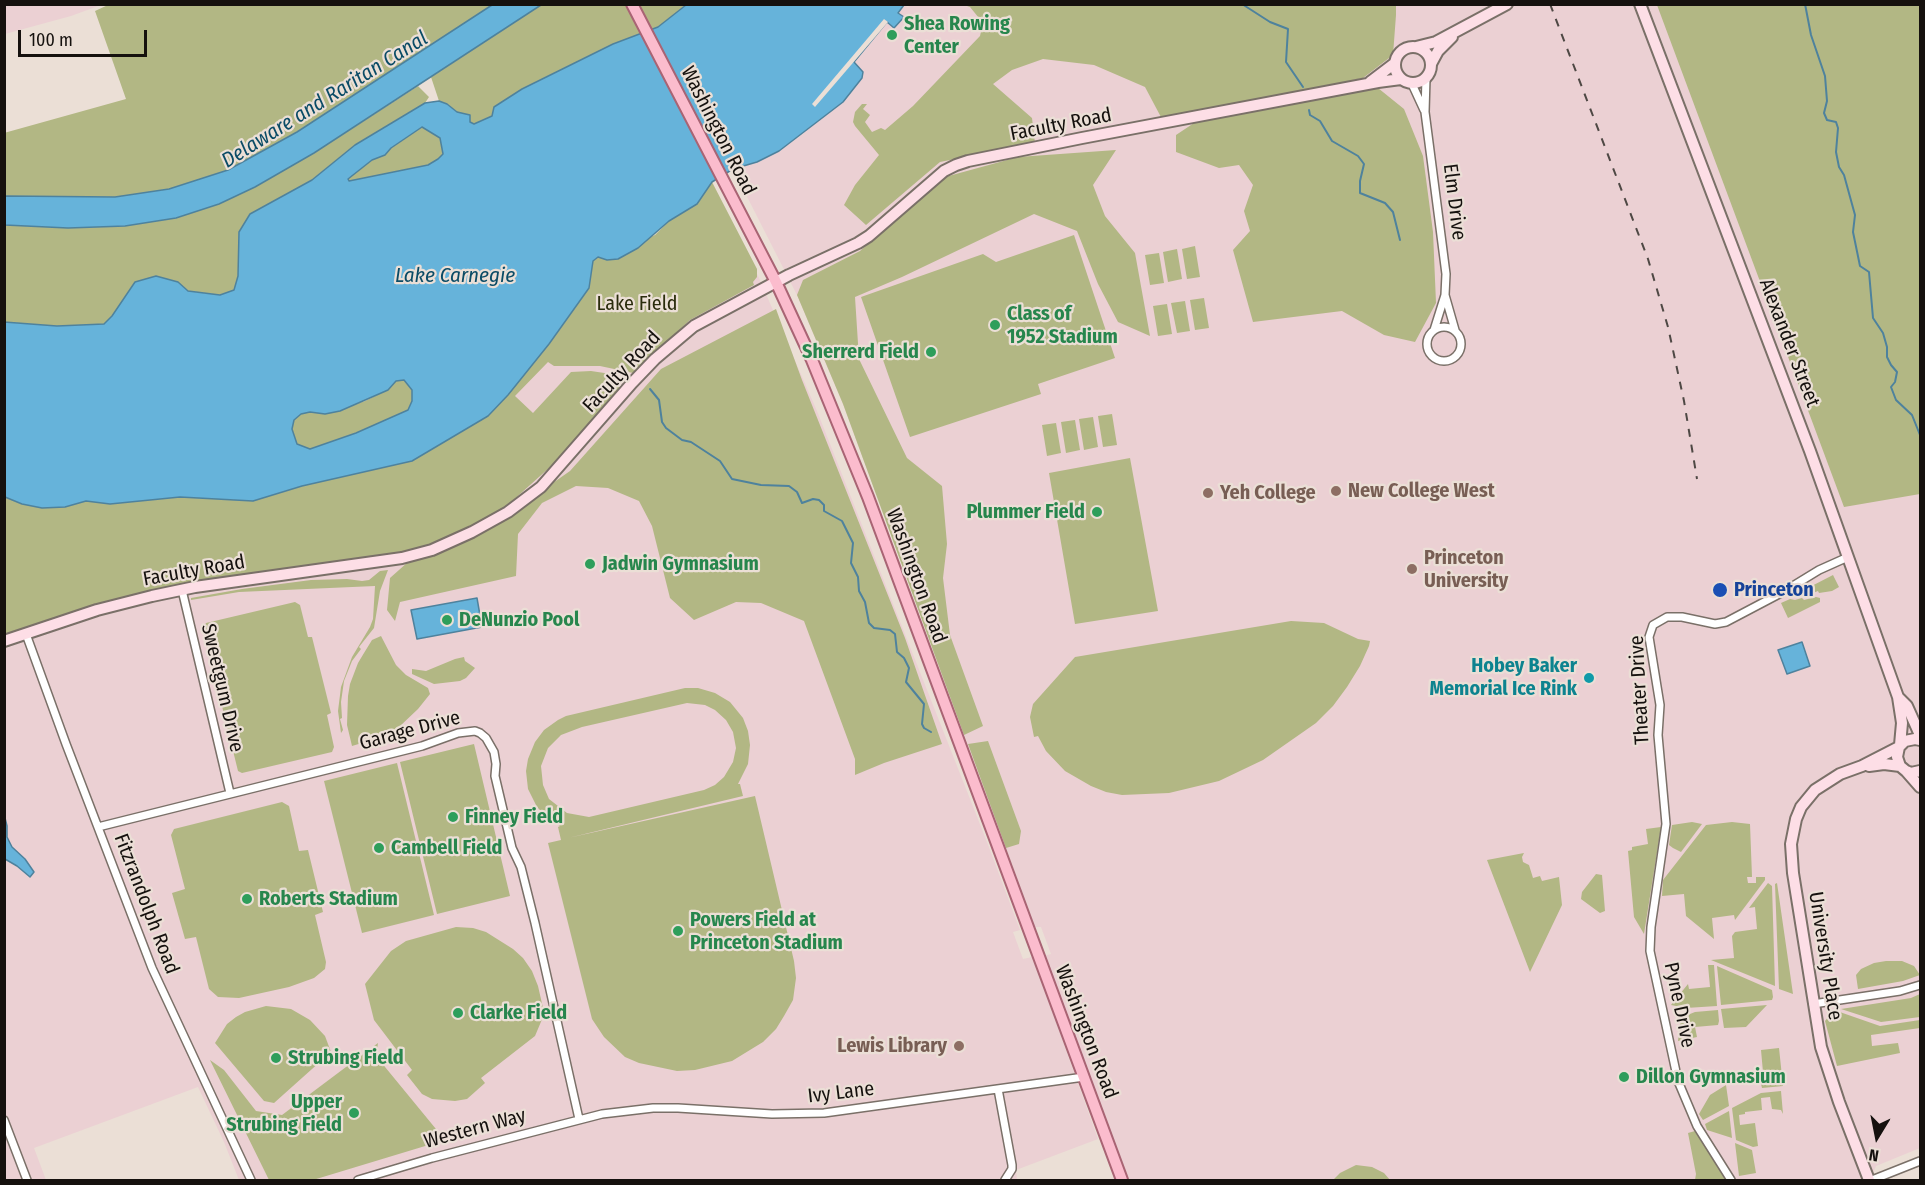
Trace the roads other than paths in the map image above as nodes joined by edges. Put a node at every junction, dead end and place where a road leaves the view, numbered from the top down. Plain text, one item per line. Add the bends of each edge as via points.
1 (632, 4) edge
2 (1507, 4) edge
3 (1640, 4) edge
4 (1461, 29) junction
5 (1416, 47) junction
6 (1395, 63) junction
7 (1431, 64) junction
8 (1426, 78) junction
9 (1401, 79) junction
10 (1368, 84) junction
11 (1412, 84) junction
12 (1425, 112) junction
13 (776, 282) junction
14 (1445, 295) junction
15 (1434, 330) junction
16 (1456, 331) junction
17 (1848, 557) junction
18 (182, 590) junction
19 (26, 634) junction
20 (4, 641) edge
21 (1898, 697) junction
22 (1920, 735) edge
23 (1920, 740) edge
24 (1900, 746) junction
25 (1862, 766) junction
26 (1903, 768) junction
27 (1920, 771) edge
28 (1920, 787) edge
29 (231, 794) junction
30 (1666, 824) joint
31 (98, 826) junction
32 (1920, 985) edge
33 (1813, 1004) junction
34 (1084, 1077) junction
35 (998, 1089) junction
36 (602, 1113) joint
37 (4, 1119) edge
38 (579, 1119) junction
39 (1920, 1161) edge
40 (27, 1180) edge
41 (251, 1180) edge
42 (358, 1180) edge
43 (1005, 1180) edge
44 (1122, 1180) edge
45 (1731, 1180) edge
46 (1871, 1180) edge

1 - 13 main road, Washington Road
2 - 4 street
3 - 17 street, Alexander Street
4 - 5 street
4 - 7 street via 1438,51
5 - 6 street via 1402,50
5 - 7 street via 1427,53
6 - 9 street
6 - 10 street, Faculty Road
7 - 8 street
8 - 11 street
8 - 12 street, Elm Drive
9 - 10 street, Faculty Road
9 - 11 street
10 - 13 street, Faculty Road via 968,160 944,171 863,240
11 - 12 street, Elm Drive
12 - 14 street, Elm Drive via 1444,250
13 - 18 street, Faculty Road via 710,316 675,342 632,383 546,483 486,525 413,555
13 - 34 main road, Washington Road via 868,497
14 - 15 street, Elm Drive
14 - 16 street, Elm Drive
15 - 16 street via 1444,327
15 - 16 street via 1428,339 1428,351 1442,362 1452,360 1460,352 1461,340
17 - 21 street, Alexander Street
17 - 30 street, Theater Drive via 1726,622 1705,623 1676,616 1653,625 1649,637 1660,705 1658,735
18 - 19 street, Faculty Road via 98,610
18 - 29 street, Sweetgum Drive
19 - 20 street, Faculty Road
19 - 31 street, Fitzrandolph Road
21 - 22 street, Alexander Street via 1907,706
21 - 24 street, Alexander Street
23 - 24 street, University Place via 1910,739
24 - 25 street, University Place
24 - 26 street, Alexander Street via 1897,756
25 - 26 street, University Place via 1884,764
25 - 33 street, University Place via 1815,789 1801,807 1792,830 1793,873
26 - 27 street, University Place
26 - 28 street
29 - 31 street, Garage Drive
29 - 38 street, Garage Drive via 439,742 458,732 475,731 486,738 494,752 495,776 532,911
30 - 45 street, Pyne Drive via 1650,951 1678,1081 1697,1126
31 - 41 street, Fitzrandolph Road via 152,968
32 - 33 street
33 - 46 street, University Place via 1821,1047 1839,1102
34 - 35 street, Ivy Lane
34 - 44 main road, Washington Road
35 - 36 street, Ivy Lane via 800,1115 678,1108
35 - 43 street via 1012,1165
36 - 38 street, Western Way
37 - 40 street
38 - 42 street, Western Way
39 - 46 street

